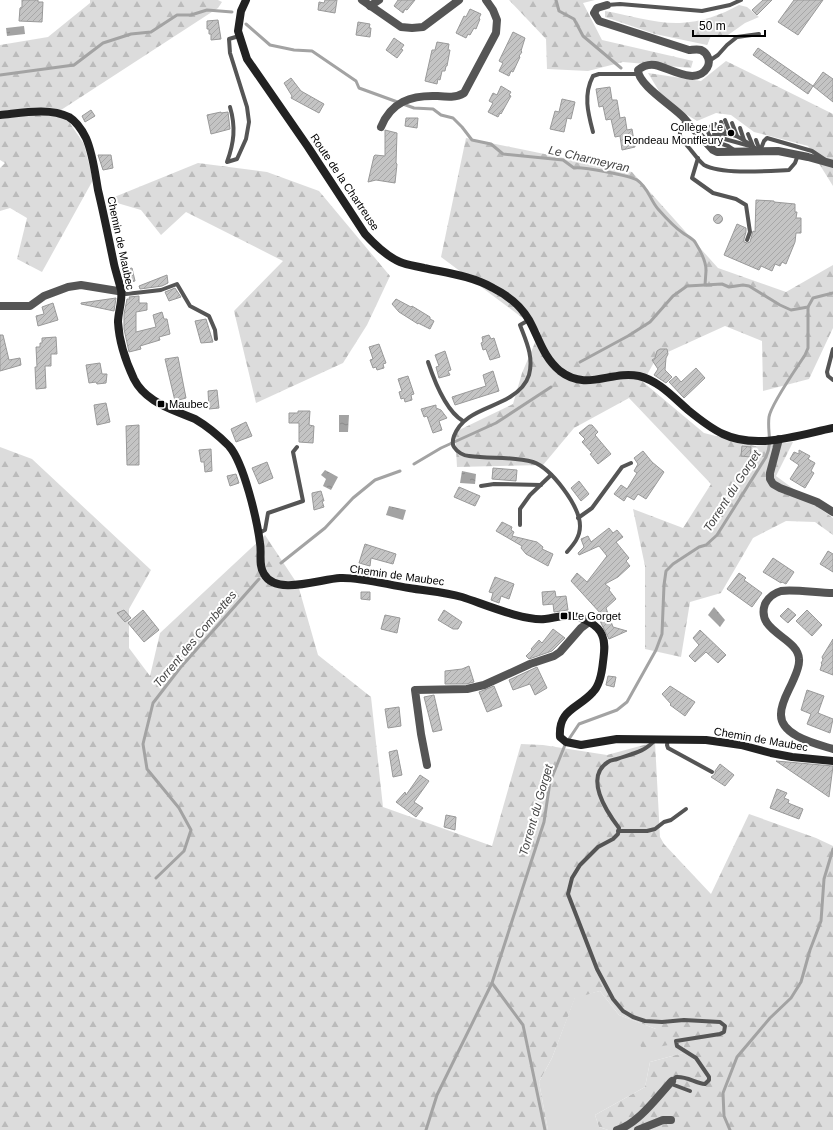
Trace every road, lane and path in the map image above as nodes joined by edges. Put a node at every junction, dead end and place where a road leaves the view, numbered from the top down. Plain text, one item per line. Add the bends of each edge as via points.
1 (246, 0) edge
2 (362, 0) edge
3 (379, 0) edge
4 (459, 0) edge
5 (486, 0) edge
6 (741, 0) edge
7 (607, 5) joint
8 (370, 6) junction
9 (759, 34) dead end
10 (239, 36) junction
11 (709, 60) junction
12 (638, 74) junction
13 (230, 107) dead end
14 (0, 115) edge
15 (685, 120) junction
16 (732, 123) dead end
17 (381, 127) dead end
18 (740, 128) dead end
19 (593, 132) dead end
20 (720, 134) junction
21 (725, 134) junction
22 (748, 134) dead end
23 (731, 135) junction
24 (737, 136) junction
25 (709, 138) junction
26 (744, 140) junction
27 (756, 140) dead end
28 (753, 146) junction
29 (760, 151) junction
30 (798, 155) junction
31 (698, 158) junction
32 (833, 164) edge
33 (747, 240) dead end
34 (122, 293) junction
35 (0, 306) edge
36 (529, 320) junction
37 (216, 339) dead end
38 (833, 349) edge
39 (428, 362) dead end
40 (833, 380) edge
41 (463, 421) junction
42 (833, 428) edge
43 (777, 439) junction
44 (297, 447) dead end
45 (631, 463) dead end
46 (551, 475) junction
47 (541, 485) junction
48 (481, 486) dead end
49 (833, 512) edge
50 (578, 518) junction
51 (520, 525) dead end
52 (258, 533) junction
53 (567, 552) dead end
54 (833, 593) edge
55 (589, 622) junction
56 (655, 739) junction
57 (668, 739) junction
58 (833, 749) edge
59 (833, 761) edge
60 (427, 765) dead end
61 (712, 772) dead end
62 (686, 809) dead end
63 (618, 831) junction
64 (672, 1081) junction
65 (690, 1091) dead end
66 (670, 1120) dead end
67 (617, 1130) edge
68 (638, 1130) edge

1 - 10 street, Route de la Chartreuse via 240,11
2 - 8 street
3 - 8 street
4 - 8 street via 423,27 412,28 401,27
5 - 17 street via 497,20 496,33 464,93 459,96 423,96 404,102 390,110
6 - 7 lane via 702,11
7 - 11 street via 597,8 594,13 598,21 688,50 700,50
9 - 11 lane via 737,37
10 - 13 lane via 229,39 230,54 247,107 249,122 238,159 227,162 234,133
10 - 36 street, Route de la Chartreuse via 247,59 365,234 376,246 401,262 491,286 512,300
11 - 12 street via 704,72 698,75 689,76 655,65 641,67
12 - 15 street via 644,83
12 - 19 lane via 593,76 586,95
14 - 34 street, Chemin de Maubec via 50,112 69,117 79,126 91,155
15 - 25 street
15 - 31 lane via 679,131 680,137
16 - 24 lane
18 - 26 lane
20 - 21 lane
20 - 25 lane
20 - 25 lane via 711,126
21 - 23 lane
21 - 23 lane via 723,121
22 - 28 lane
23 - 24 lane
24 - 26 lane
25 - 28 lane via 721,138
25 - 29 street via 717,152
26 - 28 lane
27 - 29 lane
28 - 29 lane
29 - 30 street
29 - 32 lane via 766,138 812,151
30 - 31 lane via 790,170 761,172 715,170 702,164
30 - 32 street
31 - 33 lane via 692,178 713,193 736,199 746,205 750,232
34 - 35 street via 81,285 44,296 30,306
34 - 37 lane via 161,290 177,284 190,306 209,316
34 - 52 street, Chemin de Maubec via 118,322 120,336 129,368 139,389 148,398 199,422 231,448 249,493
36 - 41 lane via 520,325 530,355 529,376 524,384 509,398
36 - 43 street, Route de la Chartreuse via 548,359 561,372 576,380 637,376 650,380 665,390 700,421 722,434 762,441
38 - 40 lane via 827,372
39 - 41 lane via 435,383 456,417
41 - 46 lane via 456,430 453,440 454,447 459,452 468,456 515,458 534,462
42 - 43 street, Route de la Chartreuse
43 - 49 street via 770,473 773,484 817,502
44 - 52 lane via 293,452 303,501 268,513 265,530
45 - 50 lane via 622,467 592,508
46 - 47 lane
46 - 50 lane via 562,486
47 - 48 lane
47 - 51 lane via 520,509
50 - 53 lane via 580,525 576,541
52 - 55 street, Chemin de Maubec via 260,562 264,575 273,583 288,586 342,578 436,591 531,618 572,616
54 - 58 street via 781,591 767,601 763,614 765,621 796,650 800,659 782,707 783,723 792,734
55 - 56 street, Chemin de Maubec via 599,630 605,649 598,683 594,692 561,720 560,736 566,742 581,745 617,739
55 - 60 street via 554,656 484,685 467,689 415,690
56 - 57 street, Chemin de Maubec
56 - 63 lane via 648,747 608,762 599,771 597,783 604,805 619,828
57 - 59 street, Chemin de Maubec via 720,742 792,757
57 - 61 lane via 668,748
62 - 63 lane via 671,820 647,831
63 - 64 lane via 613,840 598,847 580,865 572,878 568,894 613,999 623,1011 645,1021 720,1022 725,1026 724,1032 720,1034 676,1041 677,1046 696,1058 706,1070 709,1080 705,1084 700,1084 682,1076
64 - 65 lane via 674,1085
64 - 67 street via 637,1118
66 - 68 street via 662,1120

